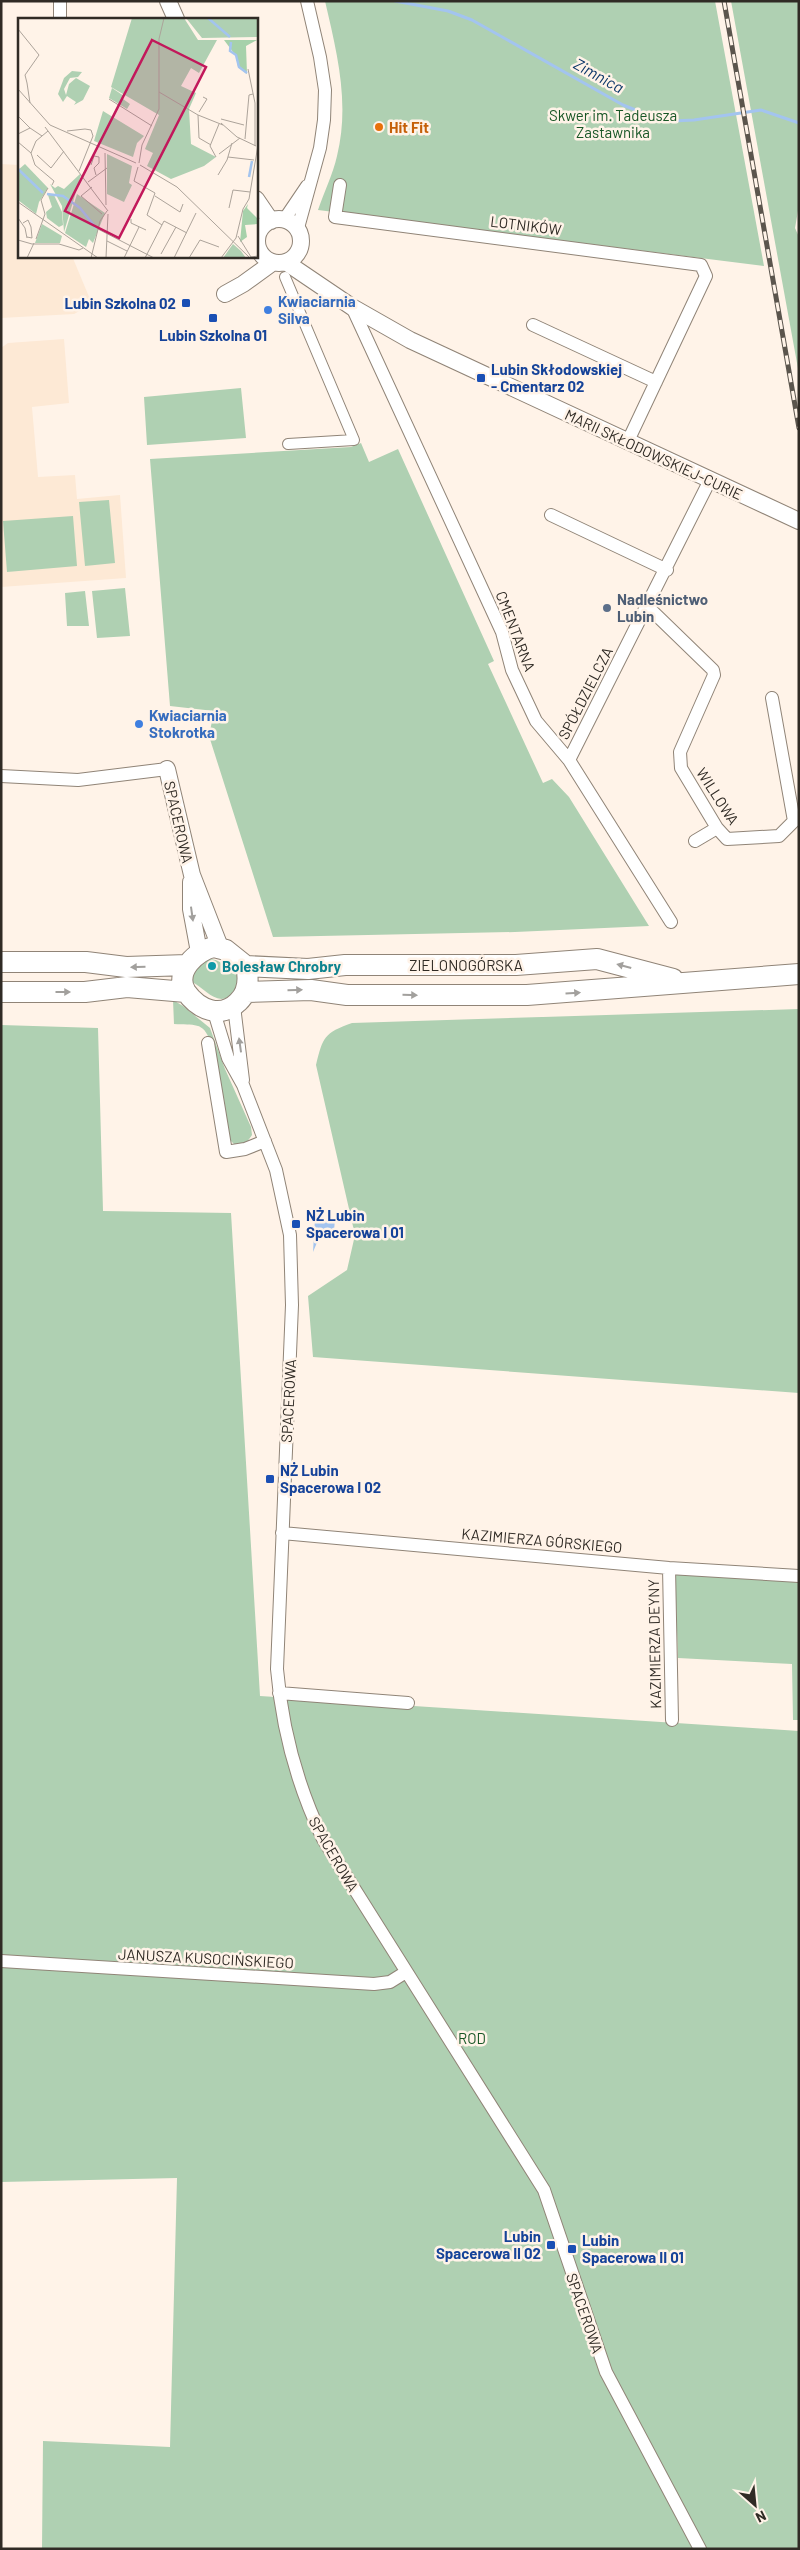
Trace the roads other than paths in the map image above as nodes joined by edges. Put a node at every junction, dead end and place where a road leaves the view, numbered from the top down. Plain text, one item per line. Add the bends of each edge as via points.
1 (60, 1) edge
2 (168, 1) edge
3 (307, 1) edge
4 (60, 18) edge
5 (176, 18) edge
6 (340, 185) dead end
7 (258, 202) edge
8 (274, 223) edge
9 (258, 236) edge
10 (258, 246) edge
11 (281, 262) junction
12 (226, 293) dead end
13 (352, 306) junction
14 (534, 326) dead end
15 (656, 382) junction
16 (628, 441) junction
17 (288, 444) dead end
18 (710, 480) junction
19 (552, 515) dead end
20 (799, 521) edge
21 (667, 570) junction
22 (648, 606) junction
23 (772, 698) dead end
24 (569, 760) junction
25 (167, 769) joint
26 (1, 776) edge
27 (717, 828) junction
28 (695, 841) dead end
29 (192, 875) junction
30 (671, 922) dead end
31 (220, 947) junction
32 (193, 959) junction
33 (1, 962) edge
34 (246, 966) junction
35 (799, 974) edge
36 (684, 983) junction
37 (1, 992) edge
38 (186, 992) junction
39 (240, 999) junction
40 (214, 1012) junction
41 (208, 1043) dead end
42 (243, 1085) junction
43 (265, 1141) junction
44 (282, 1533) junction
45 (669, 1568) junction
46 (799, 1576) edge
47 (279, 1693) junction
48 (408, 1703) dead end
49 (672, 1720) dead end
50 (1, 1961) edge
51 (406, 1972) junction
52 (700, 2549) edge

1 - 4 street
2 - 5 street
3 - 8 street via 325,90 320,148 306,204
6 - 15 street, LOTNIKÓW via 335,217 701,264 706,276
7 - 8 street
8 - 9 street
8 - 11 street via 302,246
10 - 11 street
11 - 12 street
11 - 13 street, MARII SKŁODOWSKIEJ-CURIE
11 - 17 street via 354,440
13 - 16 street, MARII SKŁODOWSKIEJ-CURIE via 410,340
13 - 24 street, CMENTARNA via 502,632 512,670 536,721
14 - 15 street
15 - 16 street
16 - 18 street, MARII SKŁODOWSKIEJ-CURIE
18 - 20 street, MARII SKŁODOWSKIEJ-CURIE
18 - 21 street, SPÓŁDZIELCZA
19 - 21 street
21 - 22 street, SPÓŁDZIELCZA
22 - 24 street, SPÓŁDZIELCZA
22 - 27 street, WILLOWA via 713,670 680,752 681,768
23 - 27 street, WILLOWA via 794,821 779,836 727,839
24 - 30 street, CMENTARNA
25 - 26 street via 78,780
25 - 29 street, SPACEROWA
27 - 28 street
29 - 31 street, SPACEROWA
29 -> 32 street, SPACEROWA
31 - 32 main road
31 - 34 main road
32 -> 33 main road via 126,967 86,962
32 - 38 main road via 184,974
36 -> 34 main road, ZIELONOGÓRSKA via 597,959 516,965 345,964 308,970
34 - 39 main road via 248,975
35 - 36 main road, ZIELONOGÓRSKA
39 -> 36 main road, ZIELONOGÓRSKA via 311,990 347,995 507,996
37 -> 38 main road via 85,992 127,987
38 - 40 main road
39 - 40 main road
42 -> 39 street, SPACEROWA
40 - 42 street, SPACEROWA via 228,1058
41 - 43 street via 226,1152
42 - 43 street, SPACEROWA
43 - 44 street, SPACEROWA via 282,1194 292,1261
44 - 45 street, KAZIMIERZA GÓRSKIEGO
44 - 47 street, SPACEROWA via 277,1633
45 - 46 street, KAZIMIERZA GÓRSKIEGO
45 - 49 street, KAZIMIERZA DEYNY
47 - 48 street
47 - 51 street, SPACEROWA via 284,1729 310,1813
50 - 51 street, JANUSZA KUSOCIŃSKIEGO via 374,1984 390,1982
51 - 52 street, SPACEROWA via 544,2190 606,2372

